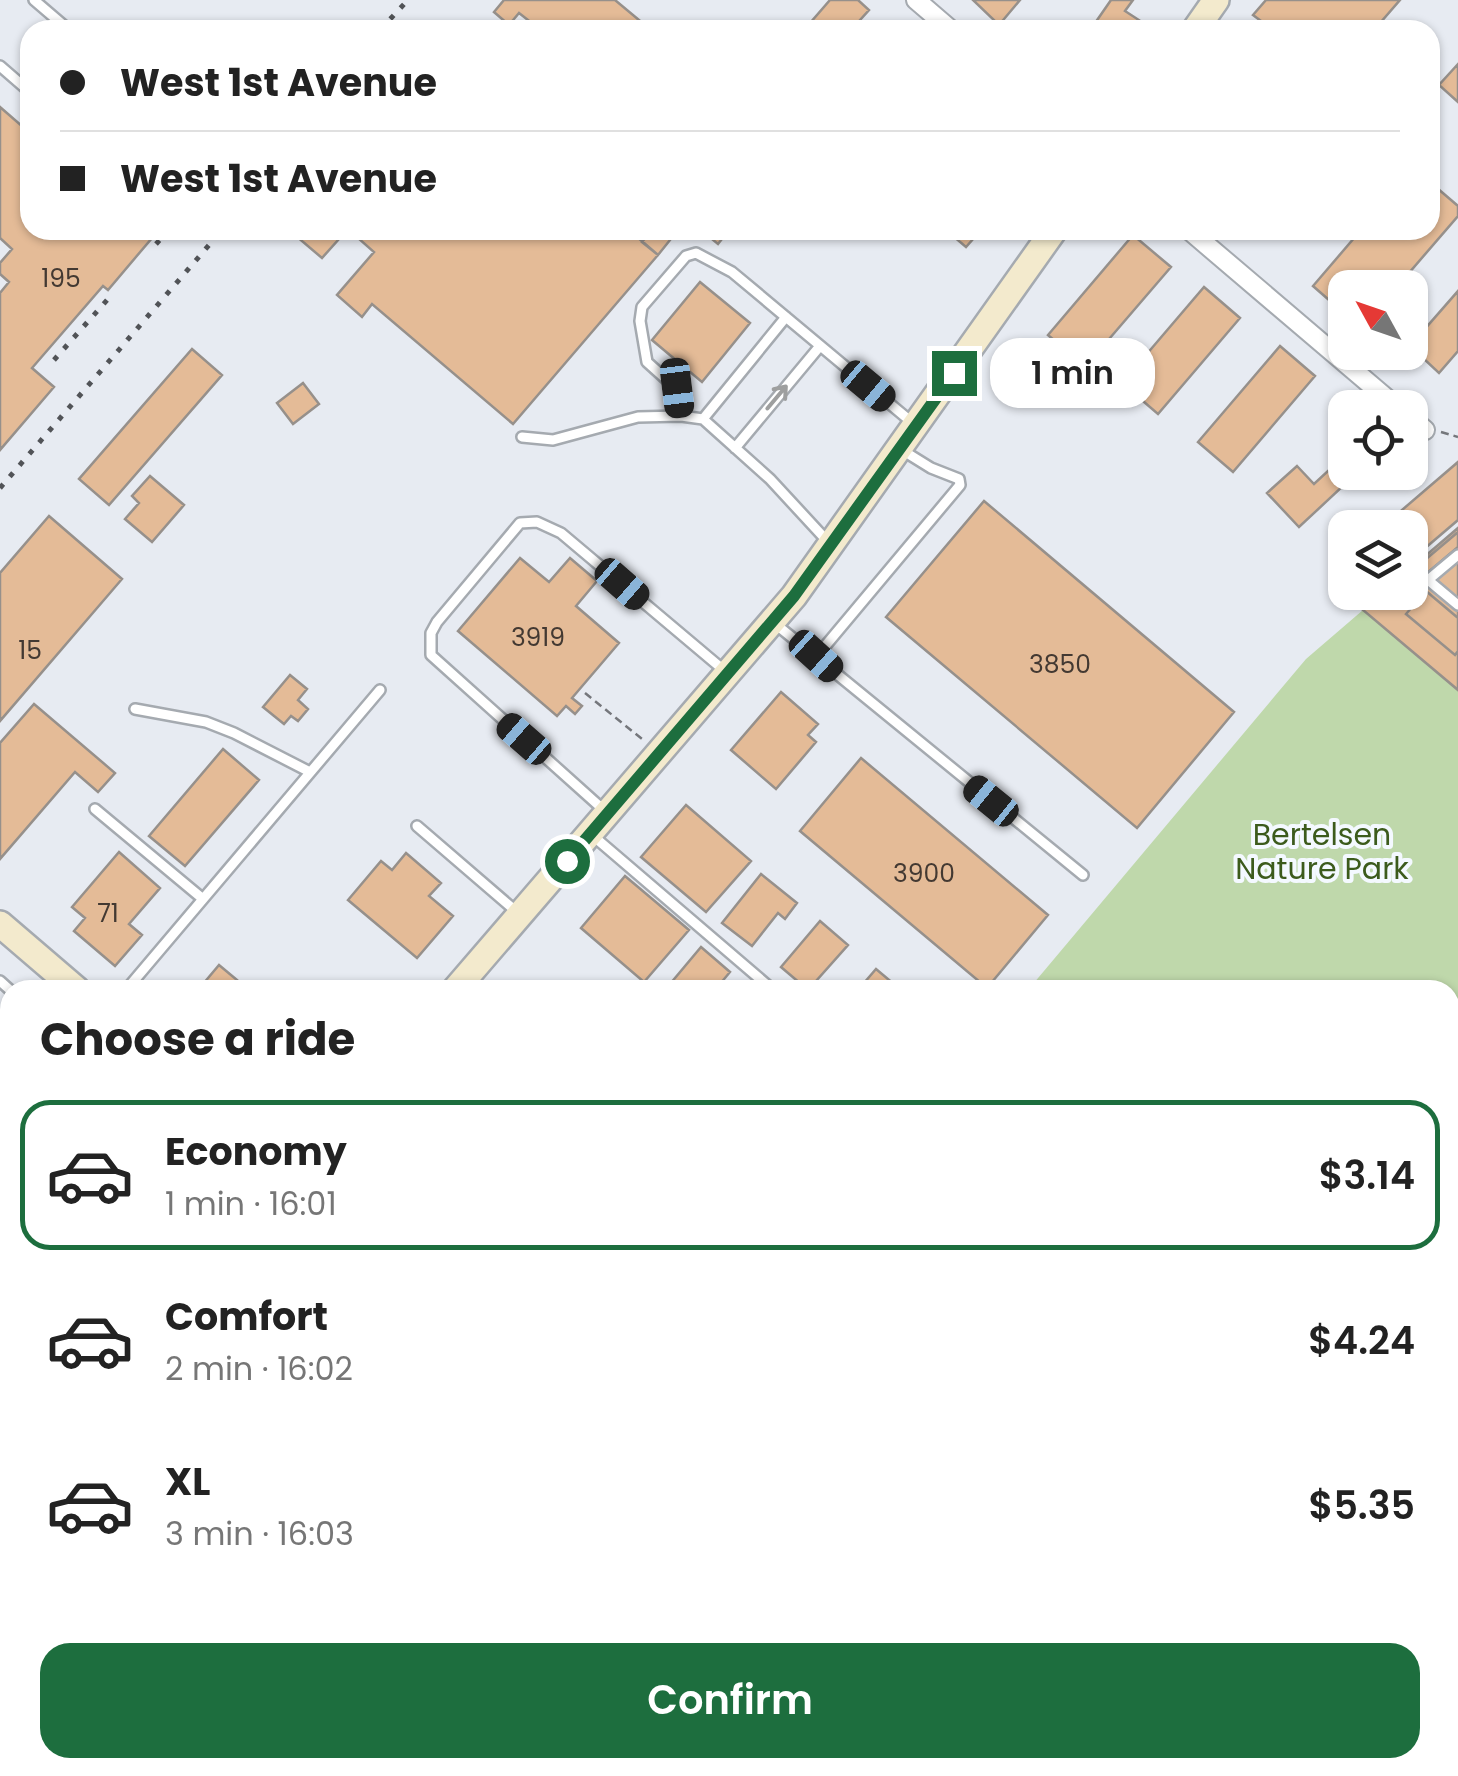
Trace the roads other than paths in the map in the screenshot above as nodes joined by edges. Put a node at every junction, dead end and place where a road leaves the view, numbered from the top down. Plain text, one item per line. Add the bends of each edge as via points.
1 (34, 0) edge
2 (916, 0) edge
3 (57, 20) edge
4 (940, 20) edge
5 (0, 66) edge
6 (20, 83) edge
7 (1047, 240) edge
8 (1201, 240) edge
9 (786, 317) junction
10 (820, 346) junction
11 (1377, 390) edge
12 (680, 416) junction
13 (702, 420) junction
14 (916, 426) junction
15 (522, 437) dead end
16 (735, 448) junction
17 (900, 448) junction
18 (832, 546) junction
19 (1458, 555) edge
20 (1458, 605) edge
21 (773, 622) junction
22 (816, 656) junction
23 (728, 674) junction
24 (380, 690) dead end
25 (135, 709) dead end
26 (310, 772) junction
27 (95, 809) dead end
28 (608, 814) junction
29 (417, 826) dead end
30 (590, 834) junction
31 (1082, 874) dead end
32 (203, 899) junction
33 (520, 914) junction
34 (4, 936) edge
35 (63, 980) edge
36 (134, 980) edge
37 (464, 980) edge
38 (761, 980) edge

1 - 3 lane
2 - 4 street
5 - 6 lane
7 - 14 street
8 - 11 street
9 - 10 lane
9 - 12 lane via 732,272 696,254 686,256 642,307 640,321 647,362 677,388
9 - 13 lane
10 - 14 lane
16 -> 10 lane
12 - 13 lane
12 - 15 lane via 638,417 552,440
13 - 16 lane
14 - 17 street
16 - 18 lane
17 - 18 street
17 - 22 lane via 960,479 960,485
18 - 21 street
19 - 20 lane via 1428,580
21 - 22 lane
21 - 23 street
22 - 31 lane
23 - 28 street
23 - 28 lane via 561,533 520,523 437,622 430,655
24 - 26 lane
25 - 26 lane via 234,732
26 - 32 lane
27 - 32 lane
28 - 30 street
29 - 33 lane
30 - 33 street
30 - 38 lane
32 - 36 lane
33 - 37 street
34 - 35 street

